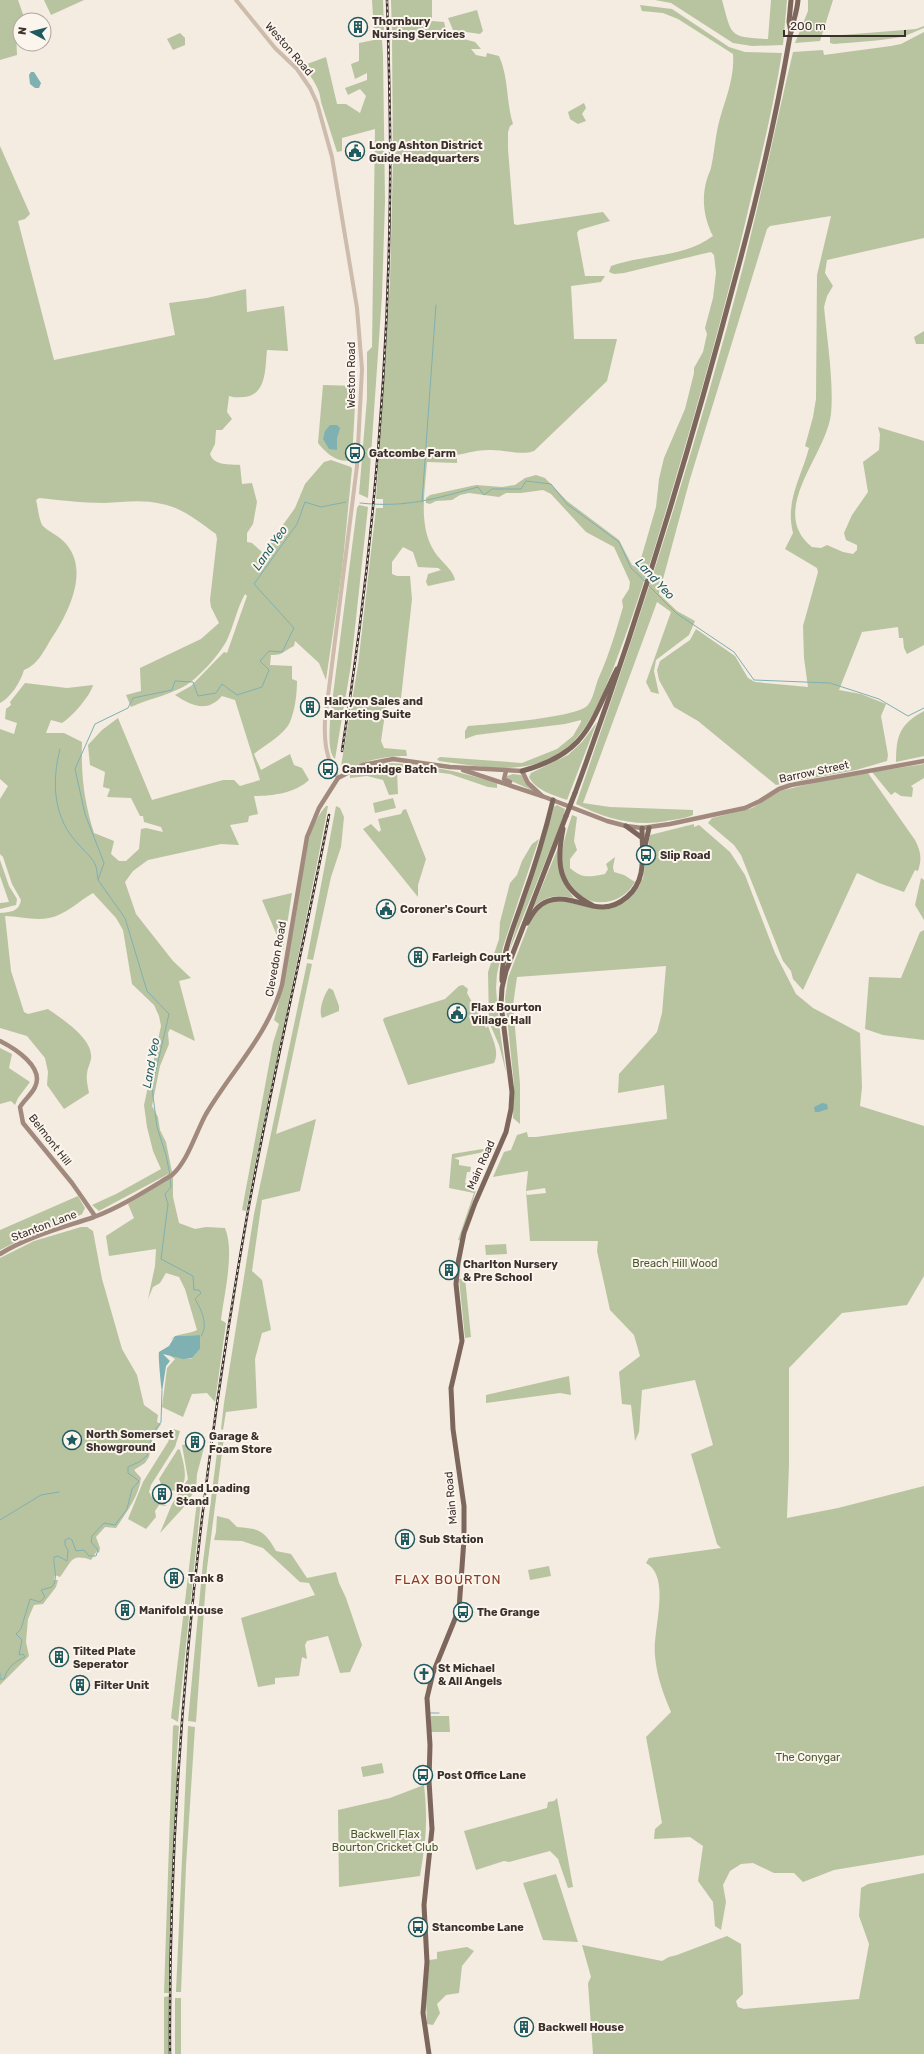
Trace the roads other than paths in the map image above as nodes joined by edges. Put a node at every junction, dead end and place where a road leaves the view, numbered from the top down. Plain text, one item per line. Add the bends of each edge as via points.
1 (236, 0) edge
2 (791, 0) edge
3 (798, 0) edge
4 (791, 33) junction
5 (626, 650) junction
6 (924, 761) edge
7 (450, 767) junction
8 (506, 771) junction
9 (522, 771) junction
10 (338, 778) junction
11 (529, 792) junction
12 (542, 796) junction
13 (553, 800) junction
14 (566, 816) junction
15 (626, 826) junction
16 (642, 828) junction
17 (649, 828) junction
18 (641, 837) junction
19 (642, 852) junction
20 (596, 907) junction
21 (520, 934) junction
22 (502, 988) junction
23 (0, 1041) edge
24 (95, 1216) junction
25 (0, 1254) edge
26 (429, 2054) edge

1 - 10 street, Weston Road via 300,74 316,103 332,157 356,294 362,369 357,466 325,720 326,751 329,763
2 - 4 main road
3 - 4 main road
4 - 5 main road via 778,102 741,256 701,406
5 - 9 main road via 585,734 552,761
5 - 14 main road, bridge
6 - 17 main road, Barrow Street via 791,785 745,808
7 - 8 main road
7 - 10 main road via 393,759 363,765
7 - 11 main road via 484,775
8 - 9 main road
8 - 11 main road via 503,777 505,780
9 - 12 main road via 528,783
10 - 24 main road, Clevedon Road via 319,808 306,842 282,985 276,1005 259,1039 206,1115 179,1168 170,1177
11 - 12 main road
12 - 13 main road
13 - 15 main road
13 - 22 main road via 508,949 502,974
14 - 20 main road via 560,854 563,876 577,898
14 - 21 main road
15 - 16 main road
15 - 18 main road
16 - 17 main road, Barrow Street
16 - 18 main road
17 - 19 main road
18 - 19 main road
19 - 20 main road via 641,874 633,890 617,903
20 - 21 main road via 563,899 549,900 536,909
21 - 22 main road
22 - 26 main road, Main Road via 501,1004 512,1084 511,1110 506,1132 464,1233 456,1284 462,1341 451,1388 453,1430 464,1506 459,1609 433,1673 427,1698 432,1822 424,1905 427,1962 423,2013
23 - 24 main road, Belmont Hill via 23,1054 35,1072 35,1087 20,1107 23,1123 72,1183
24 - 25 main road, Stanton Lane via 52,1230

